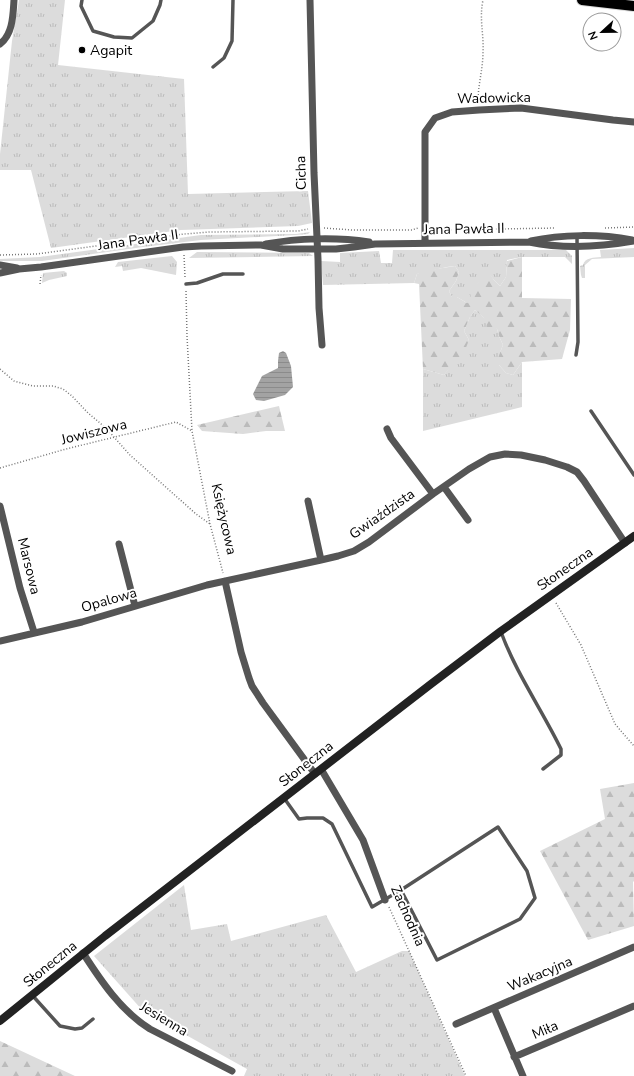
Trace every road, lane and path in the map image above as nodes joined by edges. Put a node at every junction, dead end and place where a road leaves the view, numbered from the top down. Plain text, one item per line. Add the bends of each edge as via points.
1 (14, 0) edge
2 (82, 0) edge
3 (161, 0) edge
4 (233, 0) edge
5 (310, 0) edge
6 (483, 0) edge
7 (582, 0) edge
8 (634, 6) edge
9 (0, 44) edge
10 (213, 67) dead end
11 (478, 110) junction
12 (634, 122) edge
13 (421, 227) dead end
14 (320, 228) dead end
15 (431, 228) dead end
16 (529, 228) dead end
17 (308, 229) dead end
18 (577, 237) junction
19 (317, 239) junction
20 (634, 241) edge
21 (529, 242) junction
22 (425, 243) junction
23 (375, 244) junction
24 (261, 245) junction
25 (578, 246) junction
26 (183, 247) junction
27 (318, 249) junction
28 (0, 255) edge
29 (0, 265) edge
30 (19, 269) junction
31 (0, 273) edge
32 (243, 274) dead end
33 (186, 284) junction
34 (322, 345) dead end
35 (576, 355) dead end
36 (0, 369) edge
37 (591, 411) dead end
38 (387, 429) dead end
39 (192, 431) junction
40 (114, 437) junction
41 (0, 468) edge
42 (634, 474) edge
43 (444, 487) junction
44 (433, 494) junction
45 (308, 501) dead end
46 (0, 506) edge
47 (468, 520) dead end
48 (210, 524) junction
49 (2, 525) edge
50 (634, 536) edge
51 (625, 543) junction
52 (118, 544) dead end
53 (322, 560) junction
54 (225, 581) junction
55 (551, 595) junction
56 (135, 606) junction
57 (501, 631) junction
58 (34, 632) junction
59 (0, 641) edge
60 (634, 746) edge
61 (543, 769) dead end
62 (318, 772) junction
63 (284, 798) junction
64 (401, 890) junction
65 (385, 900) junction
66 (634, 947) edge
67 (83, 953) junction
68 (32, 995) junction
69 (634, 1006) edge
70 (494, 1008) junction
71 (93, 1019) dead end
72 (0, 1021) edge
73 (456, 1024) dead end
74 (514, 1057) junction
75 (232, 1071) dead end
76 (466, 1076) edge
77 (522, 1076) edge

1 - 9 street via 9,34
2 - 3 lane via 82,6 93,30 114,37 132,38 153,21
4 - 10 lane via 232,41 224,58
5 - 19 street, Cicha
6 - 11 path via 483,53
7 - 8 main road
11 - 12 street, Wadowicka via 521,108
11 - 22 street, Wadowicka via 452,112 435,118 425,132
13 - 14 path via 408,230
15 - 16 path
17 - 28 path via 184,234 37,254
18 - 20 street, Jana Pawła II via 613,236
18 - 21 street, Jana Pawła II via 544,238
18 - 25 lane
19 - 23 street, Jana Pawła II via 354,240
19 - 24 street, Jana Pawła II via 283,240
19 - 27 street, Cicha
20 - 25 street, Jana Pawła II via 614,245
21 - 22 street, Jana Pawła II
21 - 25 street, Jana Pawła II
22 - 23 street, Jana Pawła II
23 - 27 street, Jana Pawła II
24 - 26 street, Jana Pawła II
24 - 27 street, Jana Pawła II via 283,249
25 - 35 lane
26 - 30 street, Jana Pawła II
26 - 33 path, Księżycowa
27 - 34 street, Cicha
29 - 30 street, Jana Pawła II
30 - 31 street, Jana Pawła II
32 - 33 lane via 223,274
33 - 39 path, Księżycowa
36 - 40 path via 14,381 63,389
37 - 42 lane
38 - 44 street, Gwiaździsta
39 - 40 path, Jowiszowa via 176,422
39 - 48 path, Księżycowa
40 - 41 path, Jowiszowa
40 - 48 path
43 - 44 street, Gwiaździsta
43 - 47 street
43 - 51 street, Gwiaździsta via 490,457 521,454 556,463 576,472
44 - 53 street, Gwiaździsta via 354,551
45 - 53 street
46 - 49 street, Marsowa
48 - 54 path, Księżycowa
49 - 58 street, Marsowa
50 - 51 street, Słoneczna
51 - 55 street, Słoneczna
52 - 56 street
53 - 54 street, Gwiaździsta
54 - 56 street, Opalowa
54 - 62 street via 241,652 252,686 262,703
55 - 57 street, Słoneczna
55 - 60 path via 581,644 615,724
56 - 58 street, Opalowa via 82,622
57 - 61 lane via 518,669 561,749 561,755
57 - 62 street, Słoneczna
58 - 59 street, Opalowa
62 - 63 street, Słoneczna
62 - 65 street, Zachodnia via 363,840
63 - 65 lane via 299,819 323,818 332,824 372,907
63 - 67 street, Słoneczna
64 - 64 lane via 498,827 527,871 535,898 520,918 437,960
64 - 65 lane
65 - 76 path, Zachodnia
66 - 70 street, Wakacyjna
67 - 68 street, Słoneczna
67 - 75 street, Jesienna via 106,986 140,1023
68 - 71 lane via 60,1026 82,1028
68 - 72 street, Słoneczna
69 - 74 street, Miła
70 - 73 street, Wakacyjna
70 - 74 street
74 - 77 street

